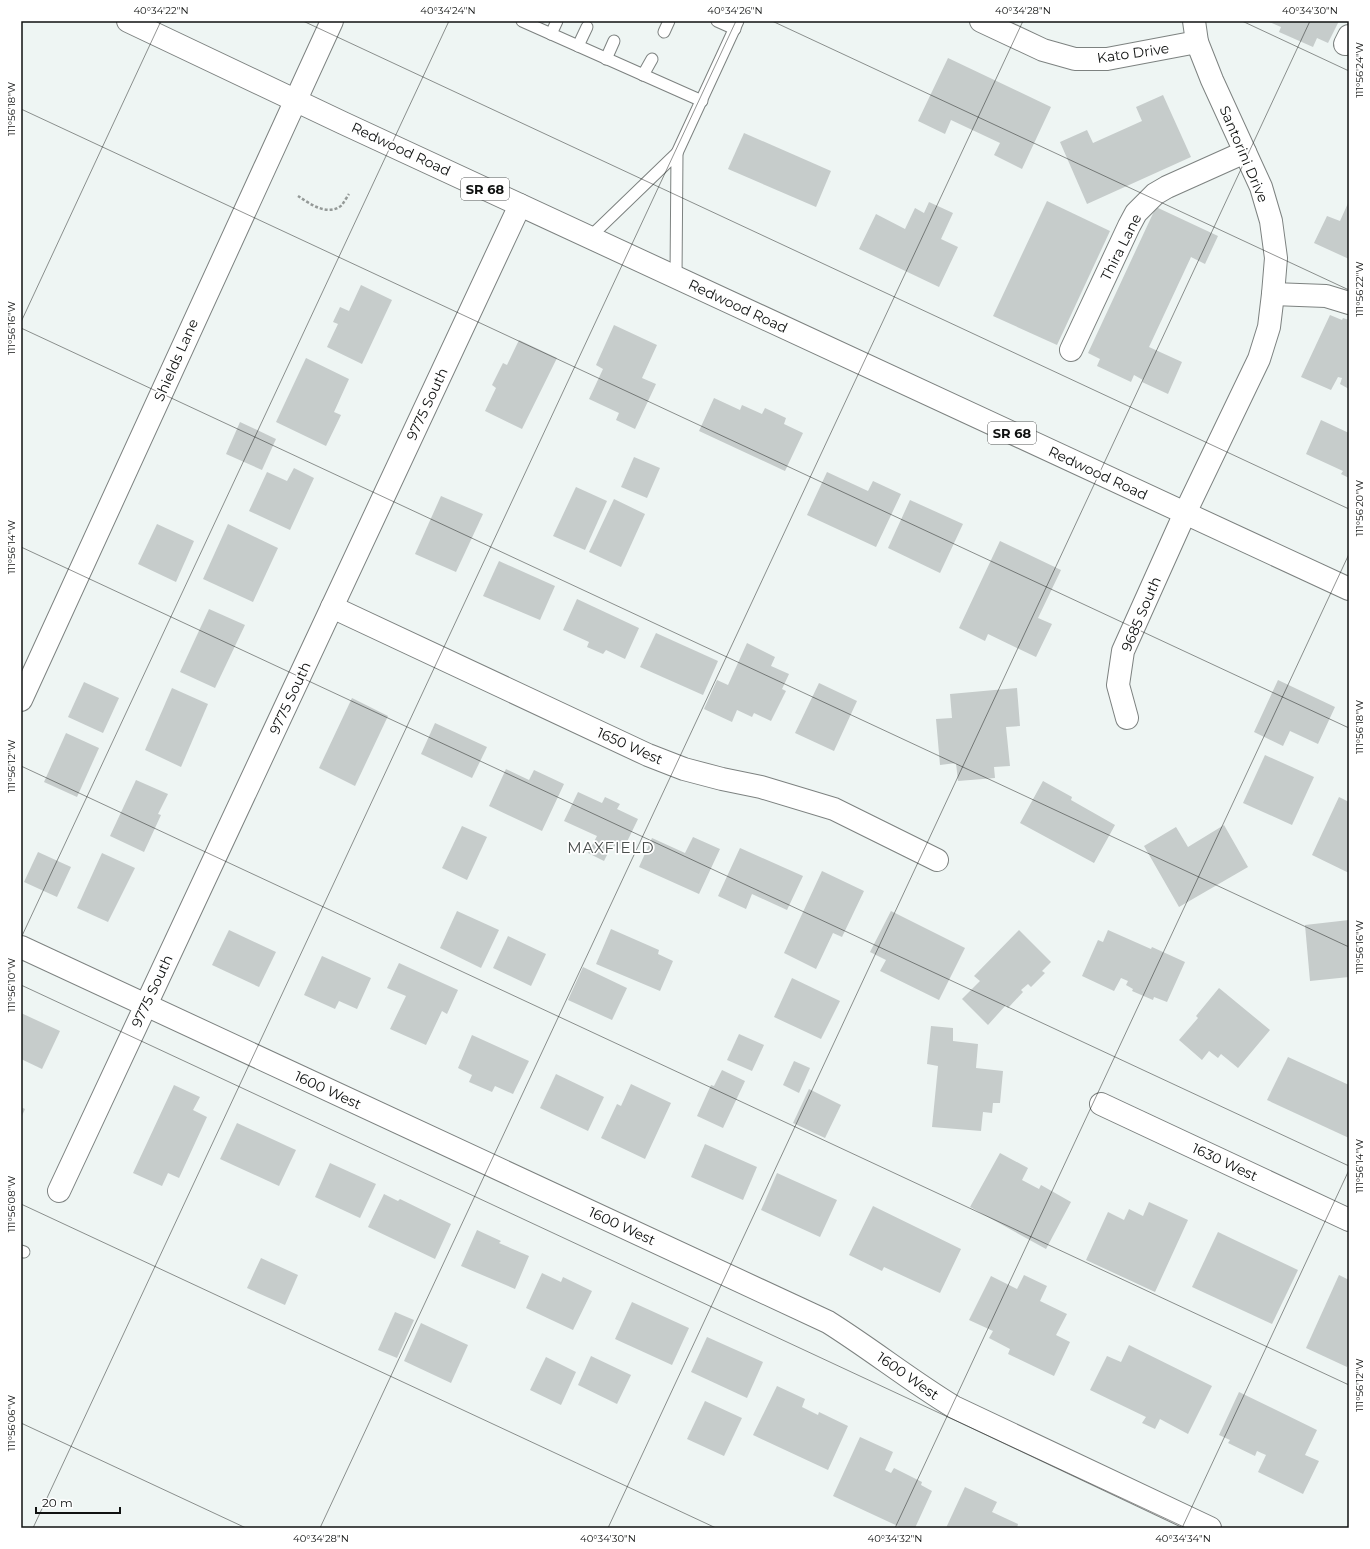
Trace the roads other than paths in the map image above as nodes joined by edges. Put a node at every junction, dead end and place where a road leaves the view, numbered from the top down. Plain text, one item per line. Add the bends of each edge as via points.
1 (128, 21) edge
2 (332, 21) edge
3 (522, 21) edge
4 (557, 21) edge
5 (669, 21) edge
6 (717, 21) edge
7 (981, 21) edge
8 (1194, 21) edge
9 (737, 25) edge
10 (587, 27) dead end
11 (664, 32) dead end
12 (551, 34) junction
13 (614, 40) dead end
14 (1197, 42) junction
15 (578, 46) junction
16 (606, 58) junction
17 (652, 59) dead end
18 (643, 75) junction
19 (295, 100) junction
20 (702, 102) junction
21 (1245, 152) junction
22 (677, 153) junction
23 (520, 205) junction
24 (590, 237) junction
25 (676, 277) junction
26 (1273, 294) junction
27 (1349, 303) edge
28 (1071, 350) dead end
29 (1185, 513) junction
30 (1349, 589) edge
31 (332, 607) junction
32 (21, 700) edge
33 (1127, 718) dead end
34 (937, 860) dead end
35 (21, 947) edge
36 (146, 1005) junction
37 (1101, 1104) dead end
38 (59, 1191) dead end
39 (1349, 1220) edge
40 (1210, 1528) edge

1 - 19 street, Redwood Road / SR 68
2 - 19 street, Shields Lane
3 - 12 lane
4 - 12 lane
5 - 11 lane
6 - 9 lane
7 - 14 street, Kato Drive via 1043,50 1075,59 1107,59
8 - 14 street, Santorini Drive
9 - 20 lane
10 - 15 lane
12 - 15 lane
13 - 16 lane
14 - 21 street, Santorini Drive
15 - 16 lane
16 - 18 lane
17 - 18 lane
18 - 20 lane
19 - 23 street, Redwood Road / SR 68
19 - 32 street, Shields Lane
20 - 22 lane
21 - 26 street, Santorini Drive via 1261,186 1271,221 1276,258
21 - 28 street, Thira Lane via 1167,187 1145,203 1129,226
22 - 24 lane
22 - 25 lane
23 - 24 street, Redwood Road / SR 68
23 - 31 street, 9775 South
24 - 25 street, Redwood Road / SR 68
25 - 29 street, Redwood Road / SR 68
26 - 27 street via 1326,296
26 - 29 street, Santorini Drive via 1269,327 1259,359
29 - 30 street, Redwood Road / SR 68
29 - 33 street, 9685 South via 1123,651 1118,685
31 - 34 street, 1650 West via 648,755 684,769 762,787 834,809
31 - 36 street, 9775 South
35 - 36 street, 1600 West
36 - 38 street, 9775 South
36 - 40 street, 1600 West via 828,1322 954,1407
37 - 39 street, 1630 West

